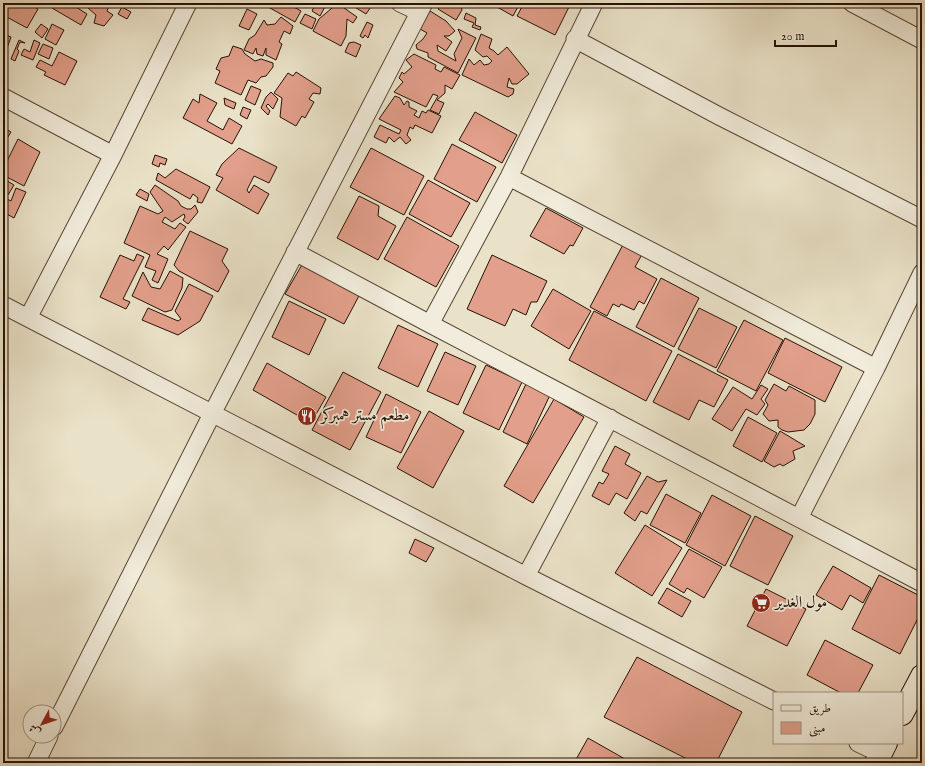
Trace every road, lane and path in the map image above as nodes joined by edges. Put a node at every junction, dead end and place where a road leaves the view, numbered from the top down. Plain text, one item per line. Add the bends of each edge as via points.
1 (188, 3) edge
2 (400, 3) edge
3 (594, 3) edge
4 (852, 3) edge
5 (421, 8) edge
6 (575, 39) junction
7 (922, 40) edge
8 (3, 97) edge
9 (113, 155) junction
10 (509, 178) junction
11 (922, 219) edge
12 (295, 252) junction
13 (922, 273) edge
14 (3, 305) edge
15 (28, 318) junction
16 (430, 324) junction
17 (876, 368) junction
18 (212, 414) junction
19 (610, 418) junction
20 (799, 518) junction
21 (526, 576) junction
22 (922, 583) edge
23 (922, 676) edge
24 (773, 700) edge
25 (62, 711) edge
26 (903, 712) edge
27 (45, 744) edge
28 (860, 744) edge
29 (881, 753) edge
30 (36, 763) edge

1 - 9 street
2 - 5 street
3 - 6 street
4 - 7 street
5 - 12 street
6 - 10 street
6 - 11 street via 719,116
8 - 9 street
9 - 15 street
10 - 16 street
10 - 17 street
12 - 16 street
12 - 18 street
13 - 17 street
14 - 15 street
15 - 18 street
16 - 19 street
17 - 20 street
18 - 21 street
18 - 25 street
19 - 20 street
19 - 21 street
20 - 22 street
21 - 24 street
23 - 26 main road
27 - 30 street
28 - 29 street

